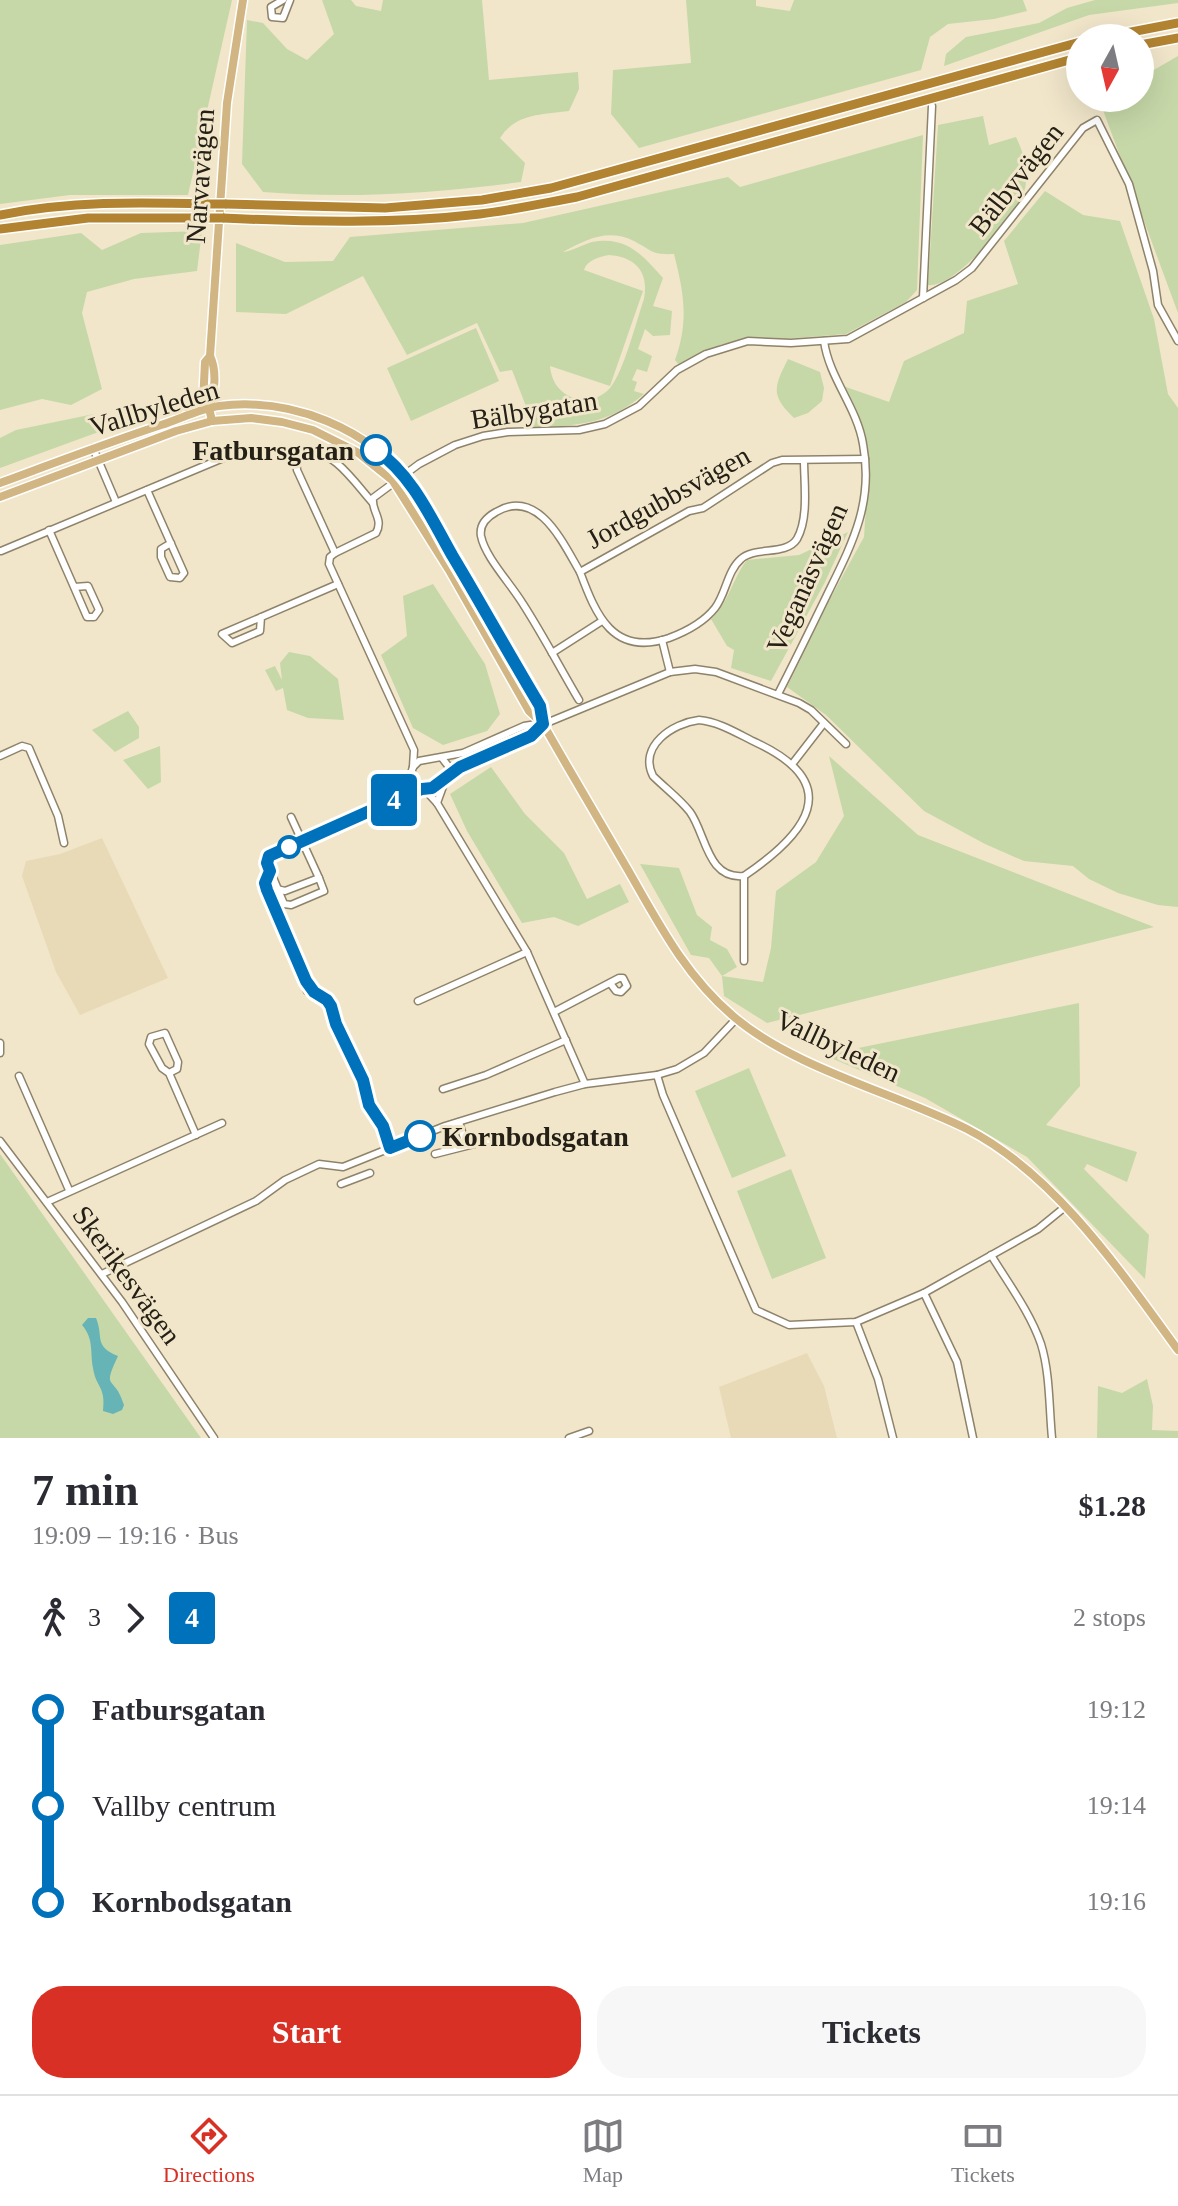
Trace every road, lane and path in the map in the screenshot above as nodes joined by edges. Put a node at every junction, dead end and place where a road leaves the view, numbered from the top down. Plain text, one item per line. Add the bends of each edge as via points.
1 (243, 0) edge
2 (283, 0) edge
3 (290, 0) edge
4 (1178, 23) edge
5 (1154, 28) edge
6 (1178, 38) edge
7 (1154, 42) edge
8 (1066, 46) edge
9 (1066, 61) edge
10 (932, 106) dead end
11 (0, 215) edge
12 (0, 229) edge
13 (923, 298) junction
14 (848, 339) joint
15 (824, 341) junction
16 (1178, 341) edge
17 (210, 356) junction
18 (213, 390) junction
19 (229, 406) junction
20 (209, 408) junction
21 (212, 421) junction
22 (93, 448) junction
23 (228, 456) dead end
24 (865, 459) junction
25 (804, 460) junction
26 (98, 461) junction
27 (403, 476) junction
28 (393, 481) junction
29 (0, 483) edge
30 (147, 490) junction
31 (0, 497) edge
32 (116, 502) junction
33 (372, 502) junction
34 (49, 530) junction
35 (171, 543) junction
36 (1, 551) edge
37 (335, 553) junction
38 (580, 572) junction
39 (338, 584) junction
40 (74, 587) junction
41 (261, 617) junction
42 (602, 621) junction
43 (662, 640) junction
44 (552, 653) junction
45 (670, 672) junction
46 (778, 694) junction
47 (579, 700) dead end
48 (824, 723) junction
49 (543, 724) junction
50 (846, 744) dead end
51 (414, 750) junction
52 (0, 756) edge
53 (431, 758) junction
54 (442, 758) junction
55 (793, 763) junction
56 (413, 767) junction
57 (411, 776) junction
58 (448, 776) junction
59 (424, 789) junction
60 (398, 798) junction
61 (437, 803) junction
62 (291, 817) dead end
63 (302, 841) junction
64 (64, 843) dead end
65 (270, 871) junction
66 (744, 876) junction
67 (319, 878) junction
68 (277, 889) junction
69 (527, 952) junction
70 (744, 961) dead end
71 (610, 983) dead end
72 (418, 1001) dead end
73 (554, 1012) junction
74 (736, 1019) junction
75 (566, 1040) junction
76 (0, 1043) edge
77 (0, 1053) edge
78 (169, 1073) junction
79 (657, 1075) junction
80 (19, 1076) dead end
81 (585, 1084) junction
82 (443, 1089) dead end
83 (459, 1122) junction
84 (222, 1123) dead end
85 (196, 1135) junction
86 (498, 1138) dead end
87 (0, 1141) edge
88 (466, 1145) junction
89 (390, 1148) junction
90 (435, 1154) dead end
91 (343, 1167) junction
92 (370, 1173) dead end
93 (69, 1190) junction
94 (47, 1202) junction
95 (1065, 1207) junction
96 (991, 1255) junction
97 (102, 1274) junction
98 (924, 1293) junction
99 (856, 1322) junction
100 (1178, 1350) edge
101 (589, 1431) dead end
102 (214, 1438) edge
103 (569, 1438) edge
104 (893, 1438) edge
105 (973, 1438) edge
106 (1052, 1438) edge

1 - 17 main road, Narvavägen via 227,103
2 - 3 street via 271,7 272,17 283,18
4 - 5 highway
6 - 7 highway
8 - 11 highway, bridge via 551,188 482,200 385,208 132,202
9 - 12 highway, bridge via 533,206 380,222 88,218
10 - 13 street
13 - 14 street, Bälbyvägen
13 - 16 street, Bälbyvägen via 980,260 1083,128 1097,120 1129,184 1158,305
14 - 15 street, Bälbygatan
15 - 24 street, Veganäsvägen via 860,429
15 - 27 street, Bälbygatan via 735,343 684,366 616,419 579,430 483,436 455,445
17 - 18 main road, Narvavägen
17 - 20 main road, Narvavägen via 205,362 203,403
18 - 19 main road
18 - 20 main road, Narvavägen
19 - 20 main road, Vallbyleden
19 - 27 main road, Vallbyleden via 307,413 358,438
20 - 21 main road, Narvavägen
20 - 22 main road, Vallbyleden
21 - 26 main road, Vallbyleden
21 - 28 main road, Vallbyleden via 251,418 313,430 357,452
22 - 26 street
22 - 29 main road, Vallbyleden
23 - 30 street
24 - 25 street, Jordgubbsvägen
24 - 46 street, Veganäsvägen via 865,498 856,535
25 - 38 street, Jordgubbsvägen via 772,463 703,508
25 - 43 street via 803,513 795,542 744,556 715,608 682,633
26 - 31 main road, Vallbyleden
26 - 32 street
27 - 28 street
27 - 49 main road, Vallbyleden via 540,706
28 - 33 street
28 - 49 main road, Vallbyleden via 529,711
30 - 32 street
30 - 35 street
32 - 34 street
33 - 37 street via 379,522 376,533
33 - 37 street via 321,451 306,451 296,459
34 - 36 street
34 - 40 street
35 - 35 street via 184,573 180,578 170,577 161,557 161,549
37 - 39 street via 329,564
38 - 42 street, Jordgubbsvägen
38 - 44 street via 556,531 533,509 513,506 484,519 480,532 485,546
39 - 41 street
39 - 51 street
40 - 40 street via 88,586 99,610 94,617 87,617
41 - 41 street via 230,630 222,634 232,643 241,641 260,631
42 - 43 street via 635,643
42 - 44 street
43 - 45 street
44 - 47 street
45 - 46 street via 716,672
45 - 49 street
46 - 48 street via 811,710
48 - 50 street
48 - 55 street
49 - 54 street via 524,726
49 - 58 street via 531,736
49 - 74 main road, Vallbyleden via 689,972
51 - 53 street
51 - 56 street
52 - 64 street via 29,748
53 - 54 street
53 - 56 street
54 - 58 street
55 - 66 street via 808,787 806,814 785,842
55 - 66 street via 720,725 699,720 677,726 650,752 653,776 690,812 711,858 725,873
56 - 57 street
57 - 59 street
57 - 60 street
58 - 59 street
58 - 61 street
59 - 60 street
59 - 61 street
60 - 63 street
61 - 69 street
62 - 63 street
63 - 65 street via 269,856
63 - 67 street
65 - 68 street
65 - 89 street via 267,890 306,981 311,992 331,1006
66 - 70 street
67 - 68 street
67 - 68 street via 324,891 291,905 284,904
69 - 72 street
69 - 73 street
71 - 73 street
73 - 75 street
74 - 79 street via 693,1061
74 - 95 main road, Vallbyleden via 784,1050 969,1130 1027,1170
75 - 81 street
75 - 82 street
76 - 77 street
78 - 78 street via 149,1044 158,1033 165,1033 178,1062
78 - 85 street
79 - 81 street
79 - 99 street via 756,1310 789,1325
80 - 93 street
81 - 83 street
83 - 88 street
83 - 89 street
84 - 85 street
85 - 93 street
86 - 88 street
87 - 94 street, Skerikesvägen
88 - 90 street
89 - 91 street
91 - 92 street via 343,1183
91 - 97 street via 319,1164 256,1201
93 - 94 street
94 - 97 street, Skerikesvägen
95 - 96 street
95 - 100 main road, Vallbyleden
96 - 98 street
96 - 106 street via 1041,1344
97 - 102 street, Skerikesvägen
98 - 99 street
98 - 105 street via 957,1362
99 - 104 street
101 - 103 street

